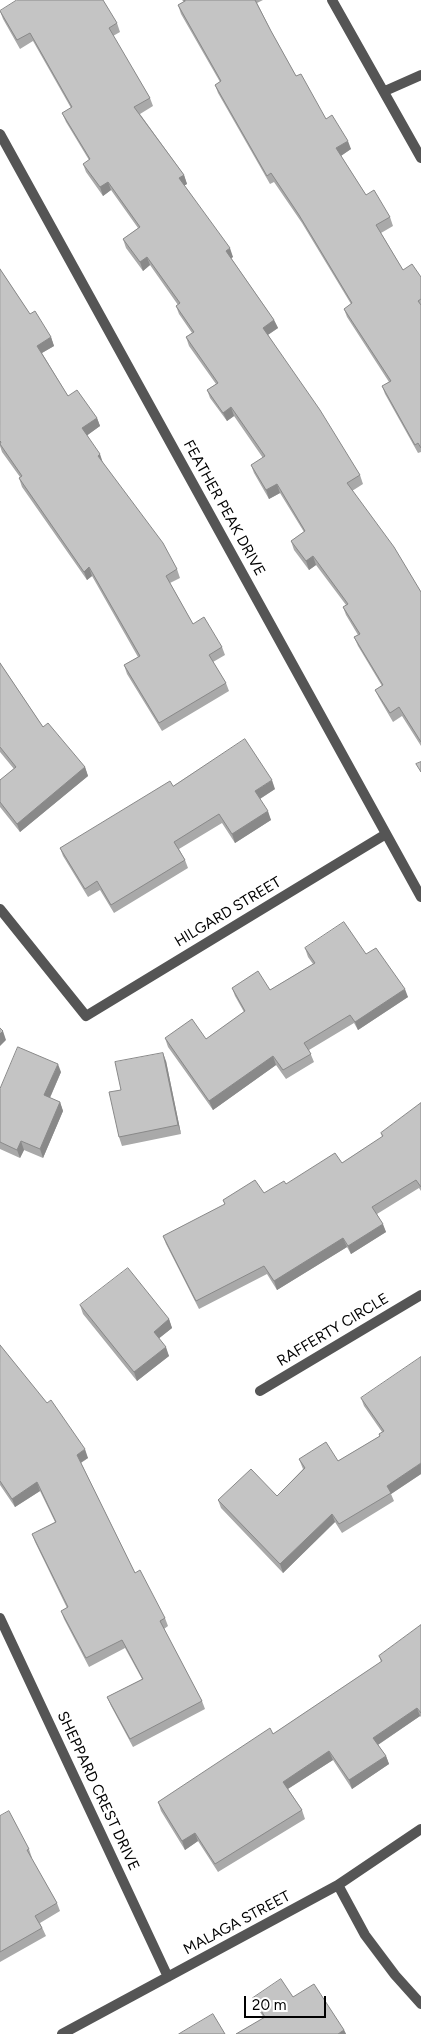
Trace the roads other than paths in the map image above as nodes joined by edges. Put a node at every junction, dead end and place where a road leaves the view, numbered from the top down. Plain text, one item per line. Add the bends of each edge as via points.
1 (332, 0) edge
2 (421, 74) edge
3 (385, 91) junction
4 (0, 134) edge
5 (421, 158) edge
6 (386, 834) junction
7 (421, 897) edge
8 (0, 909) edge
9 (421, 1295) edge
10 (260, 1392) dead end
11 (0, 1618) edge
12 (421, 1829) edge
13 (338, 1885) junction
14 (168, 1977) junction
15 (421, 2004) edge
16 (62, 2034) edge

1 - 3 street
2 - 3 street
3 - 5 street
4 - 6 street, FEATHER PEAK DRIVE
6 - 7 street, FEATHER PEAK DRIVE
6 - 8 street, HILGARD STREET via 86,1016
9 - 10 street, RAFFERTY CIRCLE
11 - 14 street, SHEPPARD CREST DRIVE
12 - 13 street, MALAGA STREET
13 - 14 street, MALAGA STREET
13 - 15 street via 365,1935
14 - 16 street, MALAGA STREET

